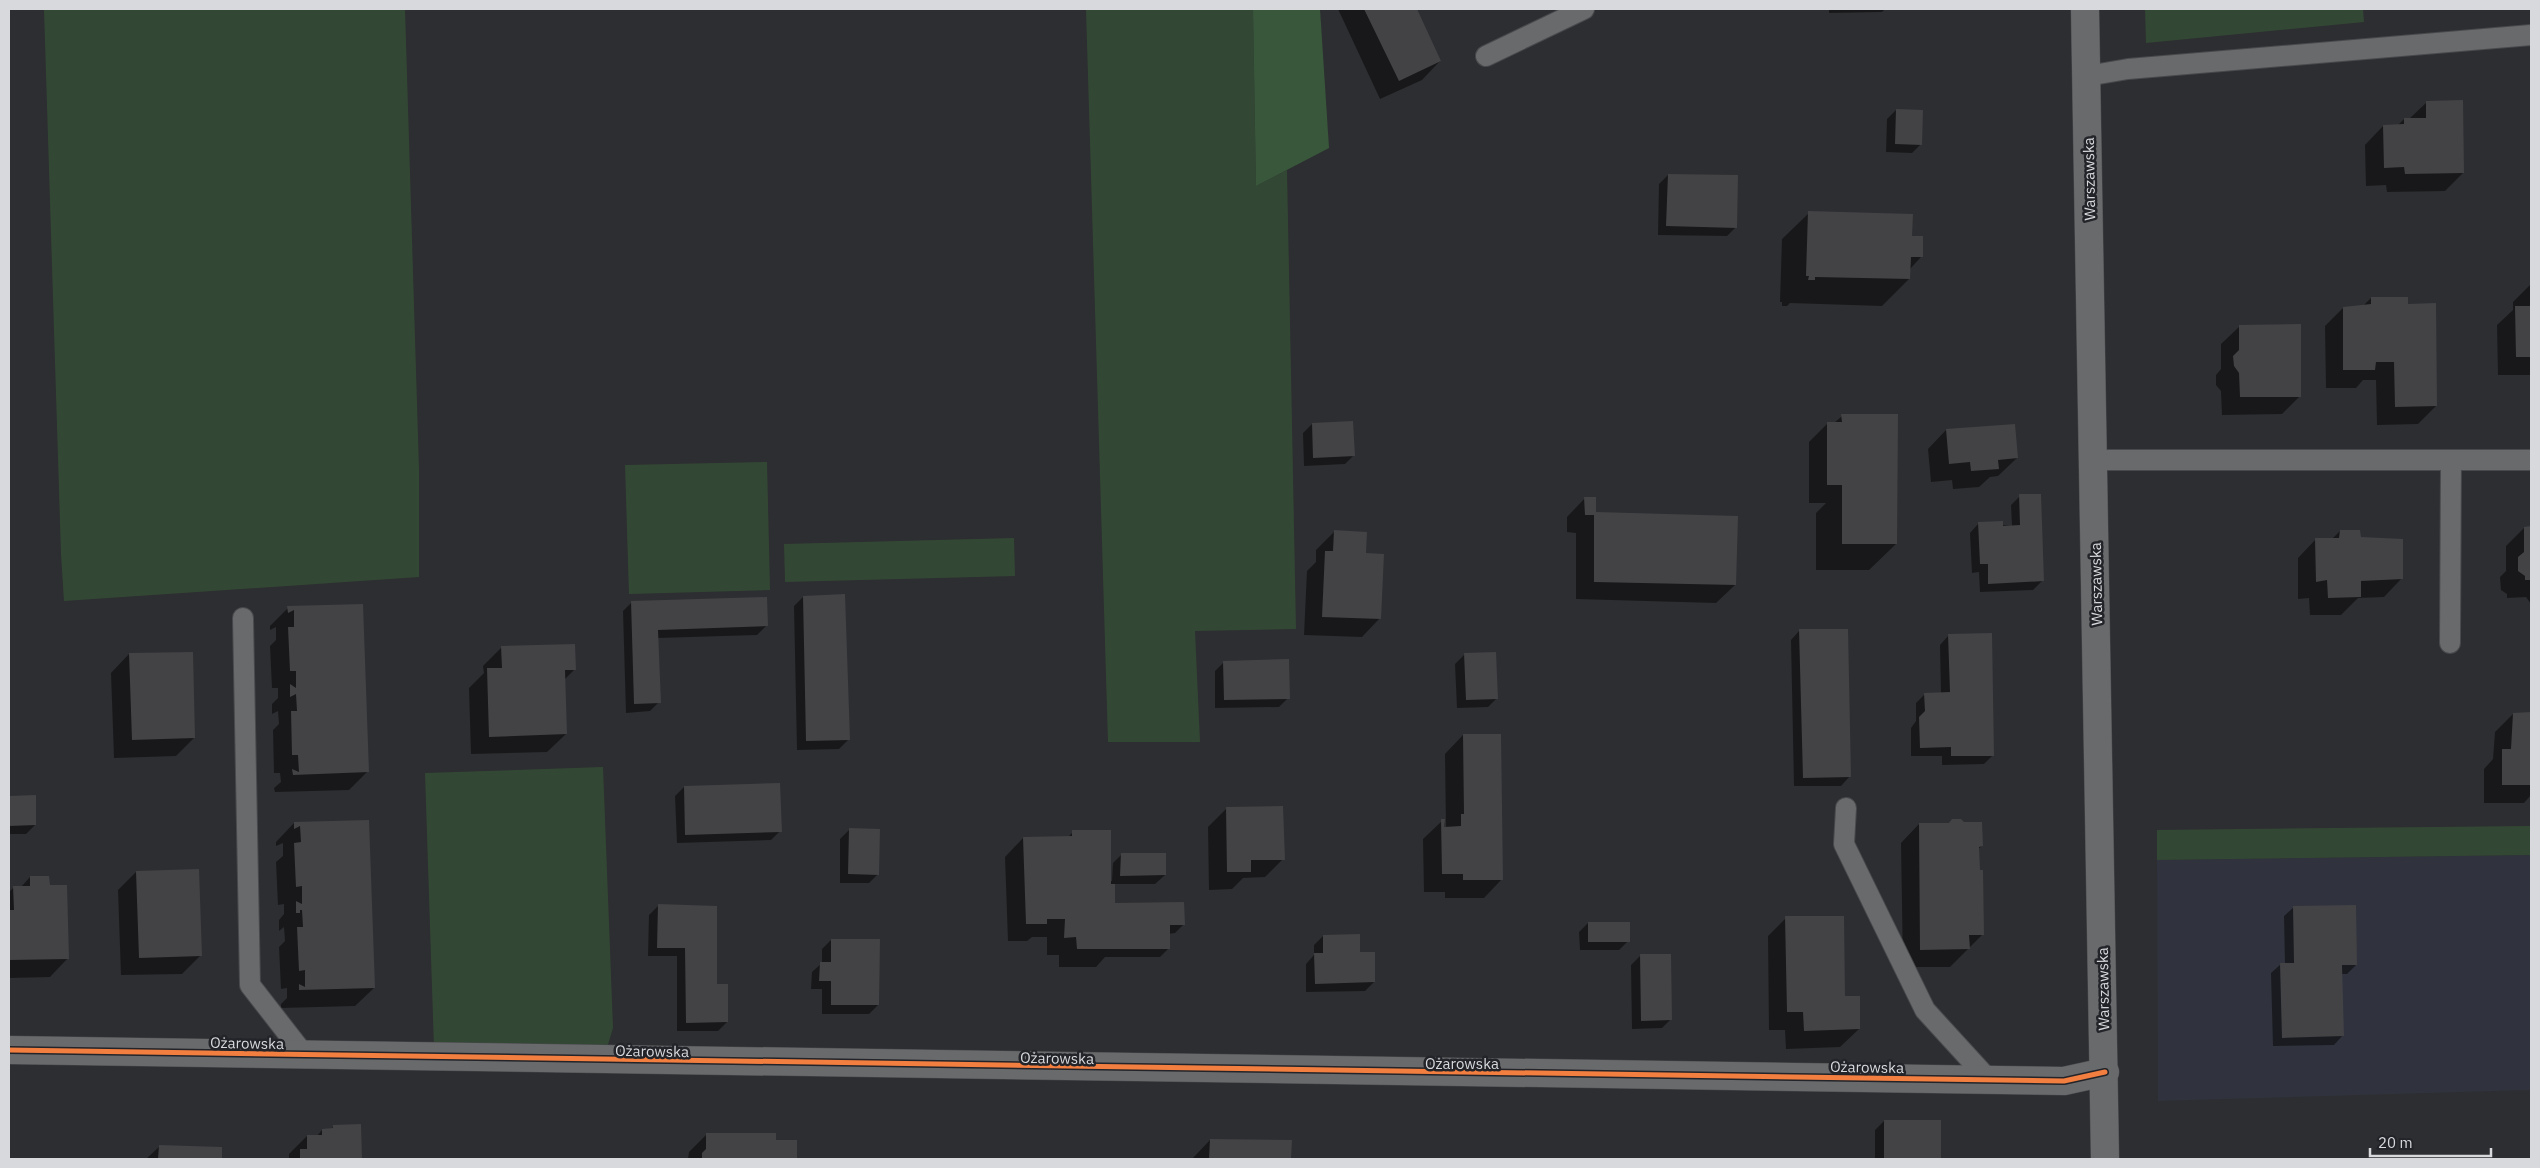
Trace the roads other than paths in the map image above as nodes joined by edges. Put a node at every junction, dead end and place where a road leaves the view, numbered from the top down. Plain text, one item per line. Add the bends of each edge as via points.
1 (1584, 9) edge
2 (2086, 9) edge
3 (2531, 35) edge
4 (1486, 56) dead end
5 (2087, 76) junction
6 (2094, 460) junction
7 (2451, 460) junction
8 (2531, 460) edge
9 (243, 618) dead end
10 (2450, 643) dead end
11 (1846, 808) dead end
12 (9, 1050) edge
13 (306, 1057) junction
14 (2104, 1072) junction
15 (1989, 1080) junction
16 (2105, 1159) edge

1 - 4 lane
2 - 5 street, Warszawska
3 - 5 lane via 2128,68
5 - 6 street, Warszawska
6 - 7 lane
6 - 14 street, Warszawska
7 - 8 lane
7 - 10 lane
9 - 13 lane via 250,985
11 - 15 lane via 1844,844 1925,1010
12 - 13 street, Ożarowska
13 - 15 street, Ożarowska via 1279,1075
14 - 15 street, Ożarowska via 2064,1081
14 - 16 street, Warszawska

